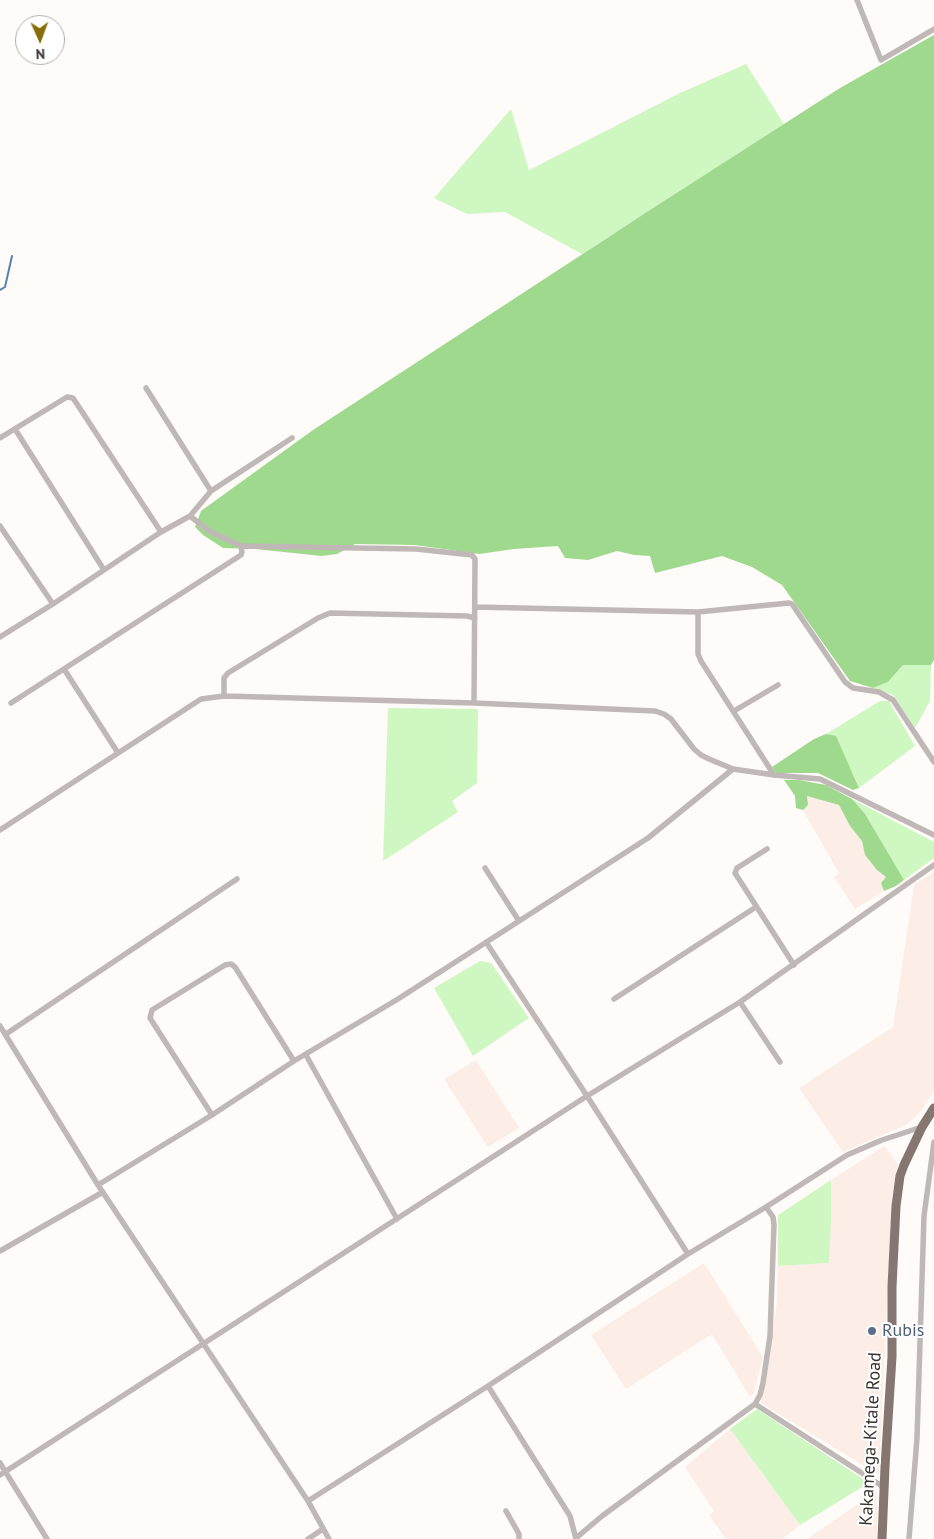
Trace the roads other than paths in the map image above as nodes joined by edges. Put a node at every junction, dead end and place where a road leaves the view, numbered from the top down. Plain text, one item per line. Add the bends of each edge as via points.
1 (857, 0) edge
2 (934, 29) edge
3 (146, 388) dead end
4 (15, 429) junction
5 (0, 438) edge
6 (292, 438) dead end
7 (211, 491) junction
8 (190, 516) junction
9 (0, 526) edge
10 (161, 532) junction
11 (241, 546) junction
12 (104, 570) junction
13 (53, 604) junction
14 (475, 607) junction
15 (698, 612) junction
16 (475, 618) junction
17 (0, 637) edge
18 (64, 669) junction
19 (778, 685) dead end
20 (224, 696) junction
21 (11, 703) dead end
22 (474, 703) junction
23 (734, 711) junction
24 (118, 753) junction
25 (934, 762) edge
26 (733, 769) junction
27 (774, 776) junction
28 (0, 830) edge
29 (934, 835) edge
30 (767, 849) dead end
31 (934, 865) edge
32 (485, 868) dead end
33 (237, 879) dead end
34 (756, 907) junction
35 (519, 921) junction
36 (486, 942) junction
37 (794, 965) junction
38 (614, 999) dead end
39 (740, 1002) junction
40 (0, 1026) edge
41 (6, 1034) junction
42 (306, 1055) junction
43 (294, 1061) junction
44 (780, 1062) dead end
45 (587, 1096) junction
46 (933, 1110) edge
47 (212, 1114) junction
48 (922, 1127) junction
49 (934, 1142) edge
50 (98, 1185) junction
51 (103, 1192) junction
52 (766, 1207) junction
53 (397, 1218) junction
54 (0, 1251) edge
55 (688, 1254) junction
56 (203, 1345) junction
57 (488, 1386) junction
58 (755, 1404) junction
59 (0, 1463) edge
60 (3, 1473) edge
61 (884, 1488) junction
62 (308, 1501) junction
63 (506, 1511) dead end
64 (323, 1529) junction
65 (46, 1539) edge
66 (308, 1539) edge
67 (329, 1539) edge
68 (519, 1539) edge
69 (576, 1539) edge
70 (882, 1539) edge
71 (909, 1539) edge

1 - 2 street via 881,60
3 - 7 street
4 - 5 street
4 - 10 street via 67,397 73,398
4 - 12 street
6 - 7 street
7 - 8 street
8 - 10 street
8 - 11 street via 209,532
9 - 13 street
10 - 12 street
11 - 14 street via 416,549 472,555 475,559
11 - 18 street via 241,555
12 - 13 street
13 - 17 street
14 - 15 street
14 - 16 street
15 - 23 street via 699,657
15 - 25 street via 786,602 792,604 845,682 853,688 879,692 893,700
16 - 20 street via 330,613 228,673 224,678
16 - 22 street
18 - 21 street
18 - 24 street
19 - 23 street
20 - 22 street
20 - 24 street via 201,699
22 - 26 street via 664,714 672,719 701,755
23 - 27 street
24 - 28 street
26 - 27 street
26 - 35 street via 648,838
27 - 29 street via 820,778
30 - 34 street via 735,873
31 - 37 street
32 - 35 street
33 - 41 street
34 - 37 street
34 - 38 street
35 - 36 street
36 - 42 street
36 - 45 street
37 - 39 street
39 - 44 street
39 - 45 street
40 - 41 street
41 - 50 street
42 - 43 street
42 - 53 street
43 - 47 street
43 - 47 street via 235,967 230,964 152,1010 150,1018
45 - 53 street
45 - 55 street
46 - 48 highway, Kakamega-Kitale Road
47 - 50 street
48 - 52 street via 847,1155
48 - 61 highway, Kakamega-Kitale Road via 900,1176 896,1206
49 - 71 street via 924,1216 917,1438
50 - 51 street
51 - 54 street
51 - 56 street
52 - 55 street
52 - 58 street via 774,1225 770,1336 763,1383
53 - 56 street
55 - 57 street
56 - 60 street
56 - 62 street
57 - 62 street
57 - 69 street via 570,1516
58 - 61 street
58 - 69 street via 602,1516
59 - 60 street
60 - 65 street
61 - 70 highway, Kakamega-Kitale Road
62 - 64 street
63 - 68 street
64 - 66 street
64 - 67 street

